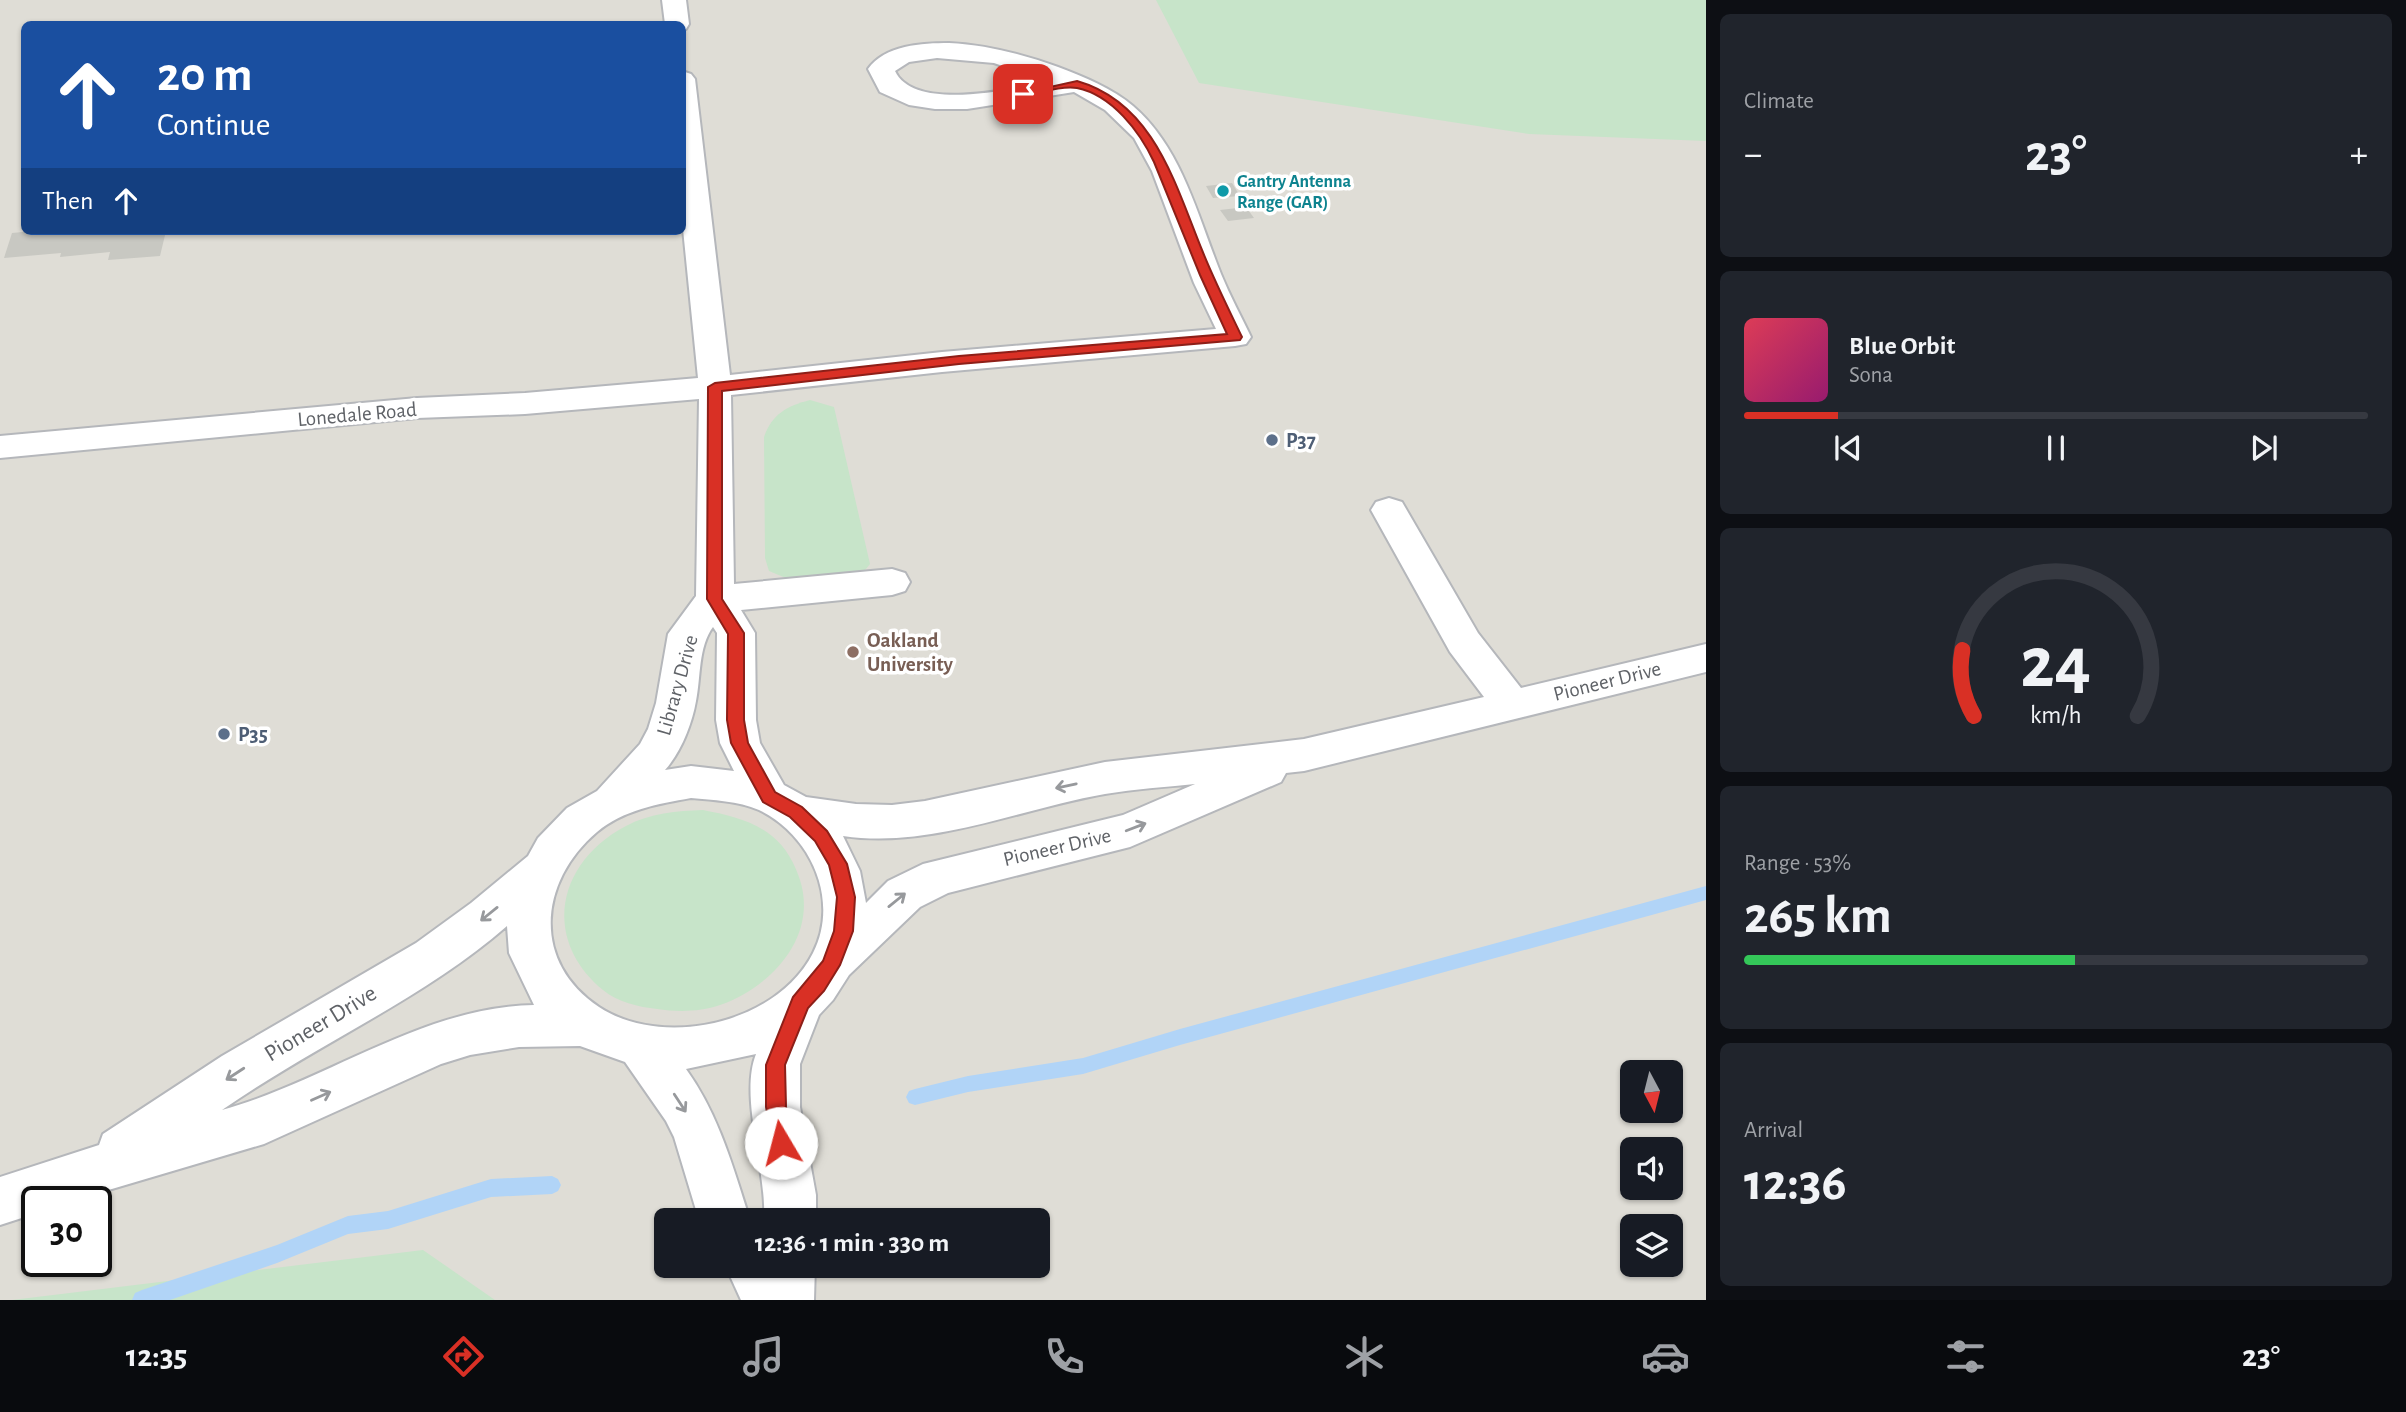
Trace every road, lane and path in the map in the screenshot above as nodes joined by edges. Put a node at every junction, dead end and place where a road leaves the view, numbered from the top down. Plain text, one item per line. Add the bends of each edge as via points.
1 (674, 0) edge
2 (677, 21) edge
3 (1077, 84) junction
4 (686, 116) edge
5 (715, 387) junction
6 (0, 447) edge
7 (1389, 510) dead end
8 (892, 582) dead end
9 (715, 599) junction
10 (1706, 658) edge
11 (1511, 704) junction
12 (1304, 755) junction
13 (612, 802) junction
14 (783, 804) junction
15 (541, 869) junction
16 (831, 965) junction
17 (800, 1003) junction
18 (584, 1025) junction
19 (641, 1047) junction
20 (93, 1170) junction
21 (0, 1201) edge
22 (721, 1208) edge
23 (790, 1208) edge
24 (758, 1278) edge
25 (789, 1278) edge
26 (770, 1300) edge
27 (788, 1300) edge

1 - 2 street
3 - 3 street via 999,55 965,51 908,55 881,69 890,89 922,102 978,100
3 - 5 street, Lonedale Road via 1102,94 1132,118 1151,144 1236,337 959,360
4 - 5 street
5 - 6 street, Lonedale Road via 417,408
5 - 9 street
7 - 11 street via 1464,642
8 - 9 street
9 - 13 street, Library Drive via 687,634 668,730 654,755
9 - 14 street, Library Drive via 736,633 740,743
10 - 11 street, Pioneer Drive
11 - 12 street, Pioneer Drive
12 -> 14 street, Pioneer Drive via 1105,778 892,822 856,821
16 -> 12 street, Pioneer Drive via 904,894 939,877 1130,830
13 - 14 street, Pioneer Drive via 650,788 691,782 732,785
13 - 15 street via 567,835
14 - 16 street via 821,836 838,864 846,897 844,931
15 - 18 street via 527,910 530,954 550,993
15 -> 20 street, Pioneer Drive via 432,957 239,1071
16 - 17 street
17 - 19 street via 754,1034 698,1049
17 - 23 street via 776,1065 776,1107
18 - 19 street
20 -> 18 street, Pioneer Drive via 264,1121 431,1046 470,1034 519,1026
19 -> 22 street via 697,1132
20 - 21 street, Pioneer Drive
24 - 26 street
25 - 27 street

